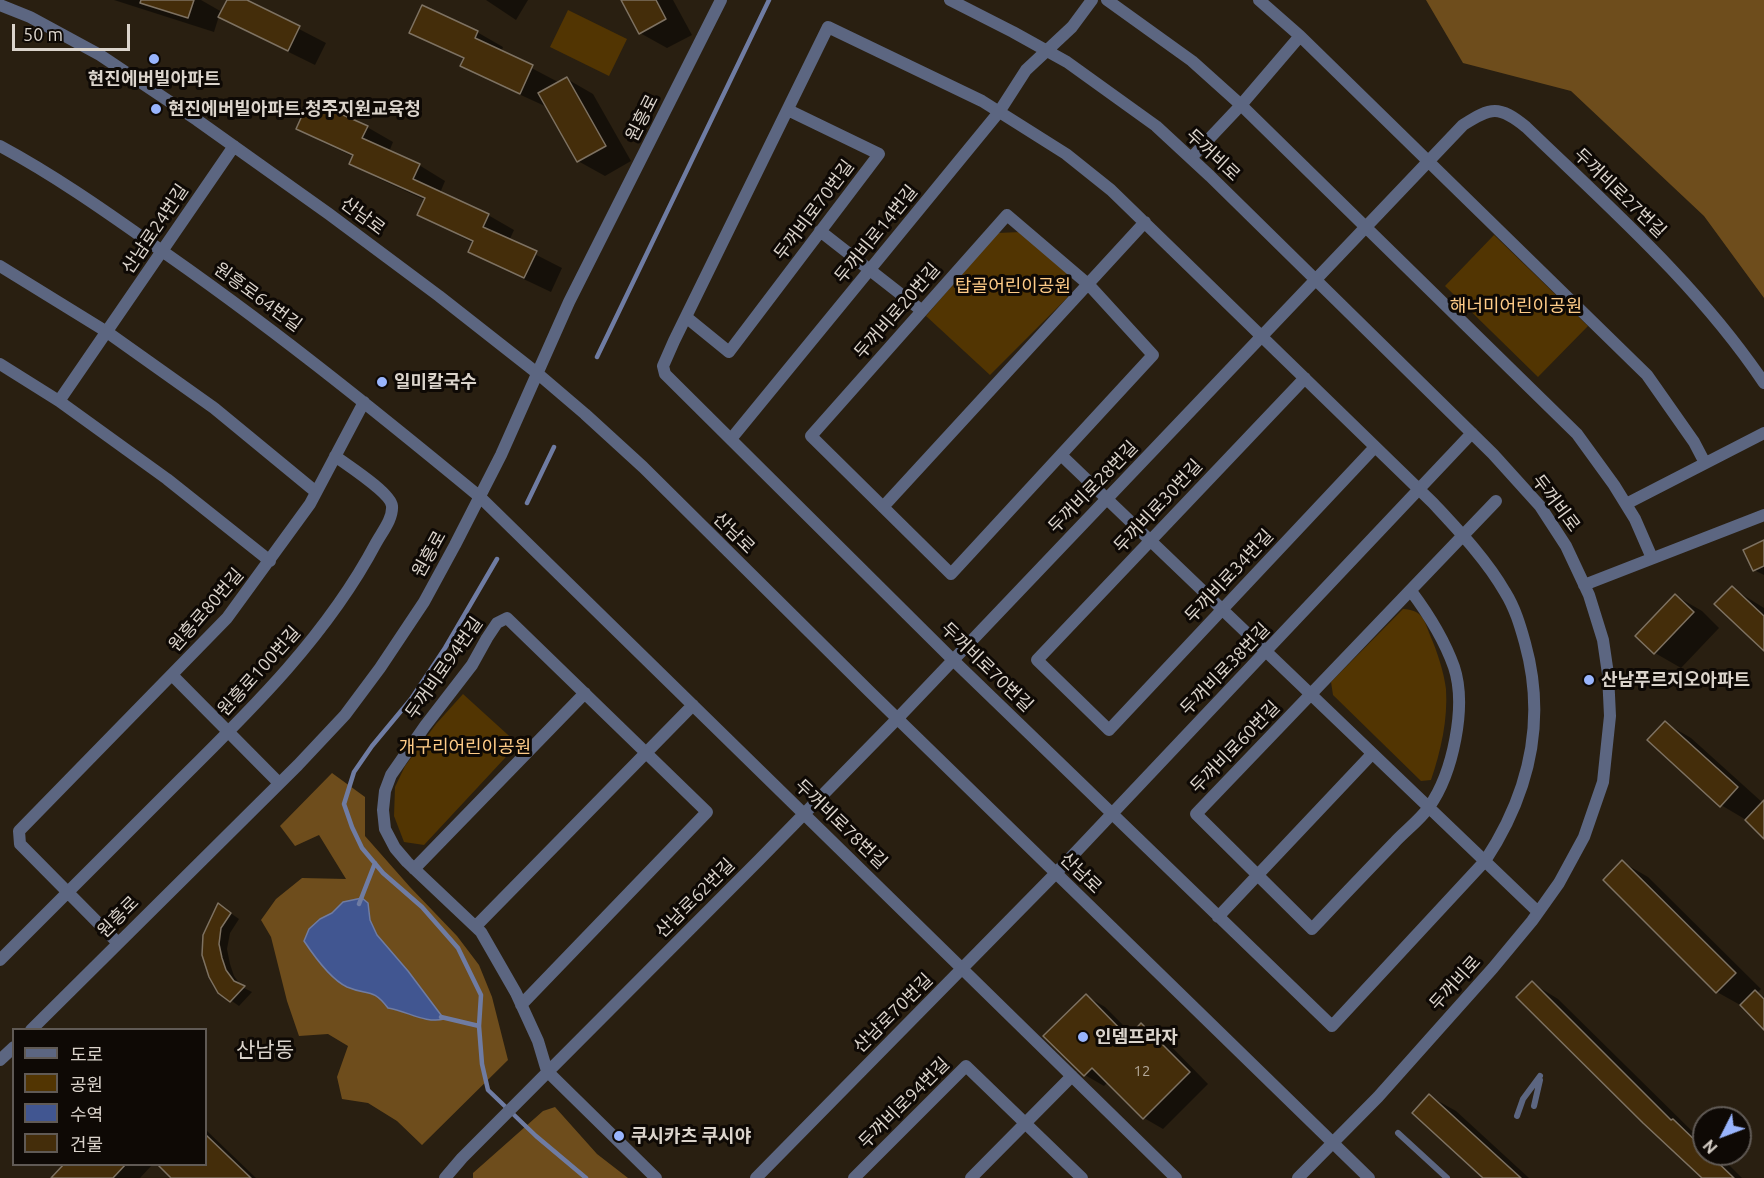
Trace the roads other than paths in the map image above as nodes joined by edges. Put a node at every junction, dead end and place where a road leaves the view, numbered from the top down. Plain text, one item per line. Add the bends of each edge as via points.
1 (721, 0) edge
2 (950, 0) edge
3 (1092, 0) edge
4 (1107, 0) edge
5 (1259, 0) edge
6 (0, 5) edge
7 (1300, 36) junction
8 (1046, 50) junction
9 (1241, 105) junction
10 (788, 110) junction
11 (999, 112) junction
12 (0, 146) edge
13 (234, 146) junction
14 (1191, 158) junction
15 (1427, 162) junction
16 (1145, 222) junction
17 (1365, 227) junction
18 (820, 231) junction
19 (162, 251) junction
20 (2, 267) edge
21 (870, 270) junction
22 (1315, 280) junction
23 (1089, 285) junction
24 (921, 310) junction
25 (686, 317) junction
26 (107, 332) junction
27 (1262, 336) junction
28 (0, 364) edge
29 (537, 373) junction
30 (1305, 378) junction
31 (1764, 383) edge
32 (60, 401) junction
33 (364, 402) junction
34 (1472, 433) junction
35 (1764, 433) edge
36 (731, 439) junction
37 (1375, 447) junction
38 (1061, 455) junction
39 (336, 456) junction
40 (1705, 463) junction
41 (1419, 490) junction
42 (316, 492) junction
43 (480, 497) junction
44 (1107, 498) junction
45 (1496, 501) dead end
46 (1626, 504) junction
47 (883, 507) junction
48 (1764, 515) edge
49 (1463, 535) junction
50 (1150, 540) junction
51 (1652, 558) junction
52 (270, 561) junction
53 (1584, 585) junction
54 (1411, 591) junction
55 (1222, 609) junction
56 (1266, 652) junction
57 (953, 660) junction
58 (172, 675) junction
59 (585, 693) junction
60 (1310, 695) junction
61 (693, 705) junction
62 (897, 718) junction
63 (1109, 730) joint
64 (229, 732) junction
65 (646, 753) junction
66 (1372, 754) junction
67 (279, 783) junction
68 (1428, 807) junction
69 (804, 814) junction
70 (1112, 814) junction
71 (1485, 861) junction
72 (414, 869) junction
73 (1056, 873) junction
74 (1258, 875) junction
75 (68, 892) junction
76 (1538, 912) junction
77 (1218, 917) junction
78 (476, 926) junction
79 (118, 943) junction
80 (0, 960) edge
81 (962, 969) junction
82 (521, 1005) junction
83 (32, 1028) edge
84 (12, 1049) edge
85 (0, 1060) edge
86 (547, 1071) junction
87 (1072, 1076) junction
88 (1534, 1106) dead end
89 (1517, 1116) dead end
90 (1025, 1123) junction
91 (1398, 1133) dead end
92 (1332, 1143) junction
93 (445, 1178) edge
94 (656, 1178) edge
95 (756, 1178) edge
96 (854, 1178) edge
97 (971, 1178) edge
98 (1082, 1178) edge
99 (1176, 1178) edge
100 (1298, 1178) edge
101 (1369, 1178) edge
102 (1447, 1178) edge

1 - 29 street, 원흥로
2 - 8 street, 두꺼비로
3 - 8 street, 두꺼비로14번길 via 1072,27
4 - 9 street via 1191,61
5 - 7 street
6 - 13 street, 산남로 via 100,55
7 - 9 street
7 - 15 street
8 - 11 street, 두꺼비로14번길 via 1026,70
8 - 14 street, 두꺼비로 via 1156,126
9 - 14 street
9 - 17 street
10 - 11 street, 두꺼비로70번길 via 828,27
10 - 18 street, 두꺼비로70번길 via 879,154
10 - 25 street, 두꺼비로70번길
11 - 16 street via 1066,154
11 - 21 street, 두꺼비로14번길
12 - 19 street, 원흥로64번길
13 - 19 street, 산남로24번길
13 - 29 street, 산남로
14 - 22 street, 두꺼비로
15 - 17 street, 두꺼비로27번길
15 - 31 street, 두꺼비로27번길 via 1463,125 1483,112 1498,110 1512,116 1702,301
15 - 40 street via 1647,375
16 - 23 street
16 - 27 street
17 - 22 street, 두꺼비로27번길
17 - 46 street via 1577,434
18 - 21 street
18 - 25 street, 두꺼비로70번길 via 729,352
19 - 26 street, 산남로24번길
19 - 33 street, 원흥로64번길 via 273,330
20 - 26 street
21 - 24 street
21 - 36 street, 두꺼비로14번길
22 - 27 street, 두꺼비로28번길
22 - 34 street, 두꺼비로
23 - 24 street, 두꺼비로20번길 via 1007,215
23 - 38 street, 두꺼비로20번길 via 1153,355
23 - 47 street
24 - 47 street, 두꺼비로20번길 via 811,436
25 - 36 street, 두꺼비로70번길 via 663,366 665,374
26 - 32 street, 산남로24번길
26 - 42 street via 214,408
27 - 30 street
27 - 44 street, 두꺼비로28번길
28 - 32 street
29 - 43 street, 원흥로
29 - 62 street, 산남로 via 643,467
30 - 37 street
30 - 50 street, 두꺼비로30번길
32 - 52 street, 원흥로80번길
33 - 39 street, 원흥로80번길
33 - 43 street, 원흥로64번길
34 - 41 street, 두꺼비로38번길
34 - 53 street, 두꺼비로 via 1540,506 1566,546
35 - 40 street
36 - 57 street, 두꺼비로70번길
37 - 41 street
37 - 55 street, 두꺼비로34번길
38 - 44 street
38 - 47 street, 두꺼비로20번길 via 951,574
39 - 42 street, 원흥로80번길
39 - 64 street, 원흥로100번길 via 385,494 392,504 392,515 334,612
40 - 46 street
41 - 49 street
41 - 56 street, 두꺼비로38번길
42 - 52 street, 원흥로80번길
43 - 61 street, 두꺼비로78번길
43 - 67 street, 원흥로 via 424,602 380,668 345,715
44 - 50 street
44 - 57 street, 두꺼비로28번길
45 - 49 street, 두꺼비로60번길
46 - 51 street
48 - 51 street
49 - 54 street, 두꺼비로60번길
49 - 71 street via 1490,567 1520,622 1534,691 1535,724 1529,762 1519,796
50 - 55 street
50 - 63 street, 두꺼비로30번길 via 1037,660
51 - 53 street
52 - 58 street, 원흥로80번길 via 227,618
53 - 76 street, 두꺼비로 via 1603,640 1608,674 1610,717 1603,782 1584,837
54 - 60 street, 두꺼비로60번길
54 - 68 street, 두꺼비로60번길 via 1442,637 1454,669 1458,696 1452,757
55 - 56 street
55 - 63 street, 두꺼비로34번길
56 - 60 street
56 - 70 street, 두꺼비로38번길
57 - 62 street, 두꺼비로28번길
57 - 70 street, 두꺼비로70번길
58 - 64 street, 원흥로80번길
58 - 75 street via 20,831 20,844
59 - 65 street
59 - 72 street
59 - 72 street, 두꺼비로94번길 via 507,618 497,623 391,775 385,791 385,829 394,848
60 - 66 street
60 - 74 street, 두꺼비로60번길 via 1196,814
61 - 65 street
61 - 69 street, 두꺼비로78번길
62 - 69 street, 산남로62번길
62 - 73 street, 산남로
64 - 67 street, 원흥로80번길
64 - 75 street, 원흥로100번길
65 - 78 street
65 - 82 street via 707,812
66 - 68 street
66 - 74 street
67 - 79 street, 원흥로
68 - 71 street
68 - 74 street, 두꺼비로60번길 via 1312,929
69 - 81 street, 두꺼비로78번길
69 - 86 street, 산남로62번길
70 - 73 street, 두꺼비로38번길
70 - 77 street, 두꺼비로70번길
71 - 76 street
71 - 77 street, 두꺼비로70번길 via 1332,1026
72 - 78 street, 두꺼비로94번길
73 - 81 street, 산남로70번길
73 - 92 street, 산남로
74 - 77 street
75 - 79 street
75 - 80 street, 원흥로100번길
76 - 92 street, 두꺼비로 via 1378,1097
78 - 82 street, 두꺼비로94번길
79 - 83 street, 원흥로
81 - 87 street, 두꺼비로78번길
81 - 95 street, 산남로70번길
82 - 86 street, 두꺼비로94번길
84 - 85 street
86 - 93 street, 산남로62번길
86 - 94 street, 두꺼비로94번길
87 - 90 street
87 - 99 street, 두꺼비로78번길
88 - 89 lane via 1540,1076 1523,1099
90 - 96 street, 두꺼비로94번길 via 966,1066
90 - 97 street
90 - 98 street, 두꺼비로94번길
91 - 102 lane
92 - 100 street, 두꺼비로
92 - 101 street, 산남로

